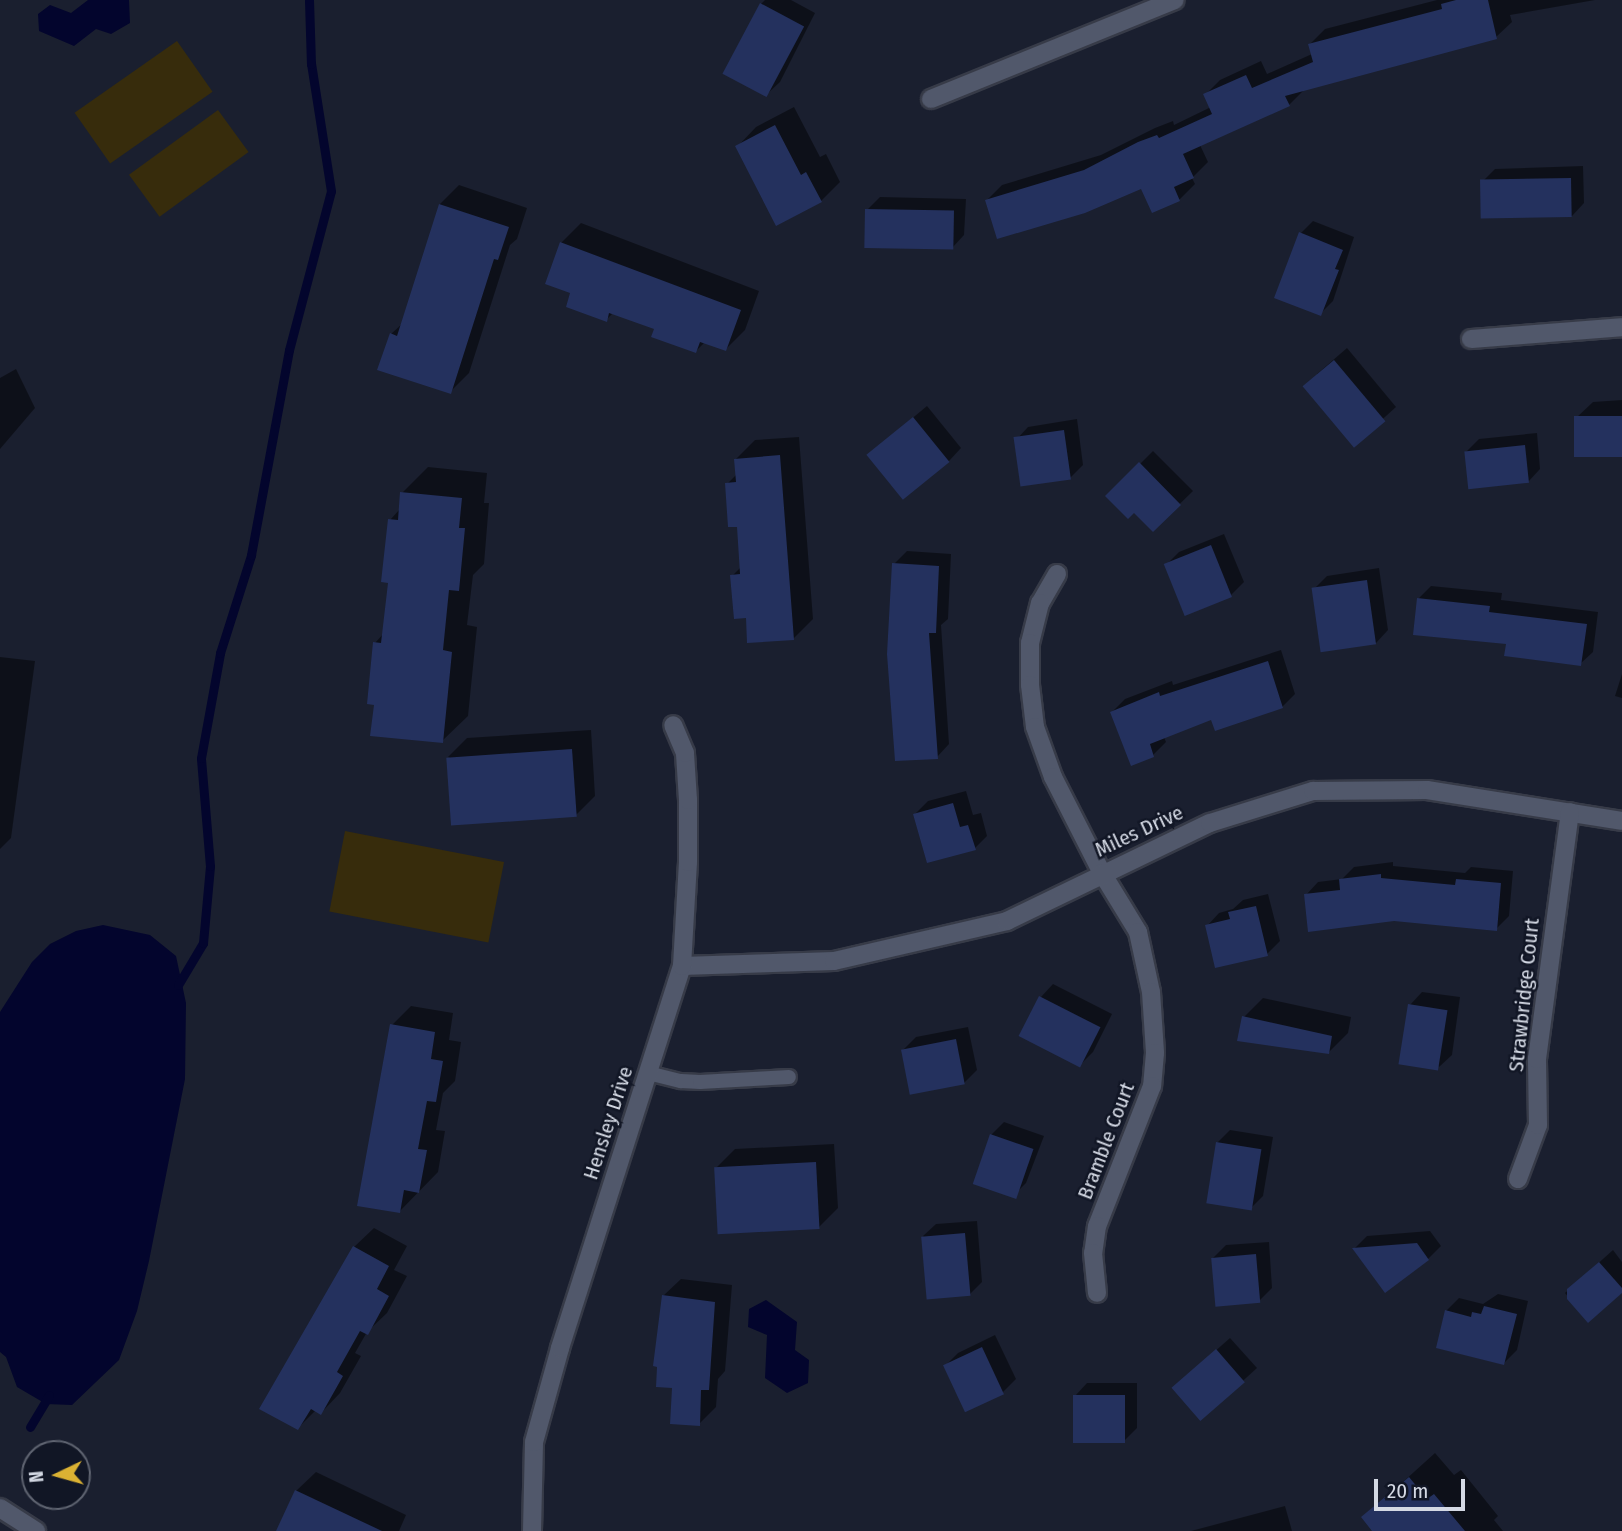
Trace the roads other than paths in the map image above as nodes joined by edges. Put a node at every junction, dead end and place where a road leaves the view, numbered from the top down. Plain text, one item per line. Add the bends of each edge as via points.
1 (1175, 0) edge
2 (931, 99) dead end
3 (1622, 327) edge
4 (1471, 340) dead end
5 (1057, 574) dead end
6 (673, 725) dead end
7 (1570, 812) junction
8 (1622, 821) edge
9 (1102, 873) junction
10 (682, 966) junction
11 (648, 1073) junction
12 (789, 1077) dead end
13 (1518, 1179) dead end
14 (1097, 1293) dead end
15 (0, 1508) edge
16 (36, 1531) edge
17 (532, 1531) edge

1 - 2 street
3 - 4 street
5 - 9 street, Bramble Court via 1040,603 1030,643 1035,727 1053,777
6 - 10 street, Hensley Drive via 685,753 688,800
7 - 8 street, Miles Drive
7 - 9 street, Miles Drive via 1427,790 1313,791 1210,823
7 - 13 street, Strawbridge Court via 1537,1059 1538,1125
9 - 10 street, Miles Drive via 1007,921 894,948 834,961
9 - 14 street, Bramble Court via 1138,932 1151,992 1155,1053 1152,1086 1097,1226 1093,1253
10 - 11 street, Hensley Drive
11 - 12 lane via 701,1082
11 - 17 street, Hensley Drive via 534,1442
15 - 16 street

